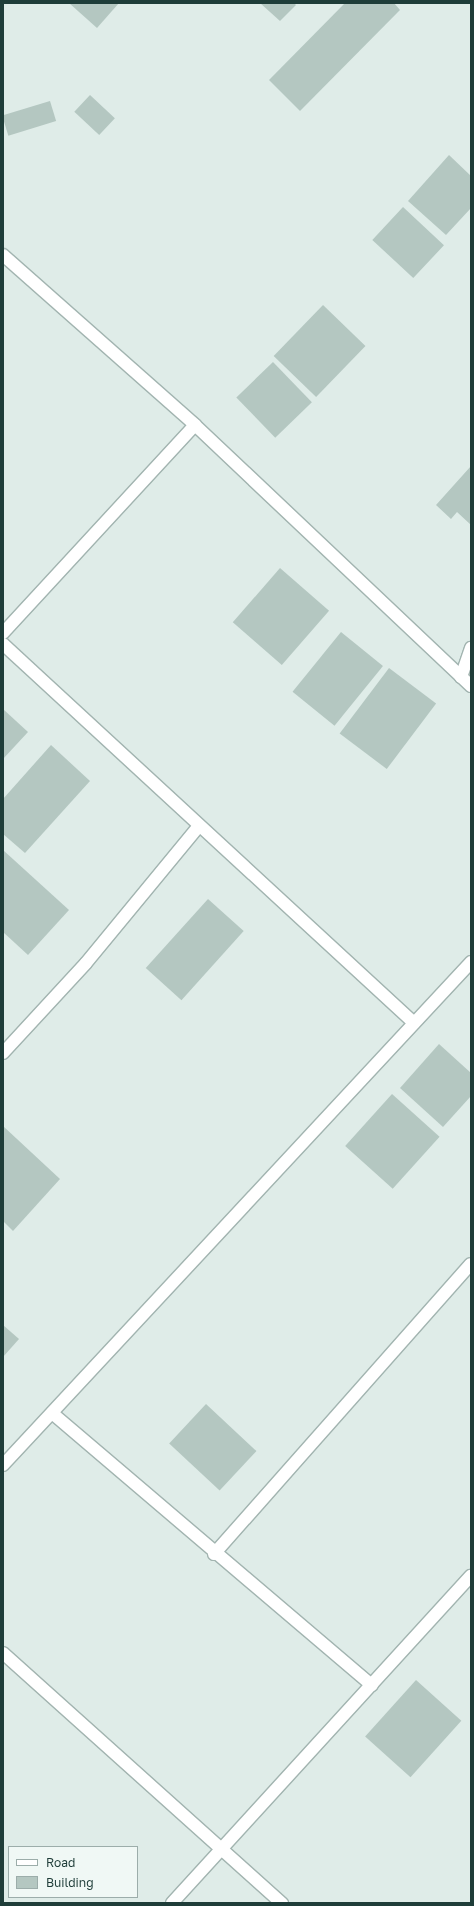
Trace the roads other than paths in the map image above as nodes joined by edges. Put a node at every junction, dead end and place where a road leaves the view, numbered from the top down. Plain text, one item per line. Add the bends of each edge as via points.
1 (3, 255) edge
2 (195, 425) junction
3 (3, 633) edge
4 (3, 644) edge
5 (471, 648) edge
6 (461, 677) junction
7 (471, 686) edge
8 (200, 826) junction
9 (471, 962) edge
10 (414, 1023) junction
11 (3, 1053) edge
12 (471, 1264) edge
13 (52, 1413) junction
14 (3, 1465) edge
15 (214, 1554) junction
16 (471, 1576) edge
17 (3, 1653) edge
18 (372, 1685) junction
19 (223, 1848) junction
20 (172, 1903) edge
21 (282, 1903) edge

1 - 2 street
2 - 3 street
2 - 6 street
4 - 8 street
5 - 6 street
6 - 7 street
8 - 10 street
8 - 11 street via 86,963
9 - 10 street
10 - 13 street
12 - 15 street
13 - 14 street
13 - 15 street
15 - 18 street
16 - 18 street
17 - 19 street
18 - 19 street
19 - 20 street
19 - 21 street

